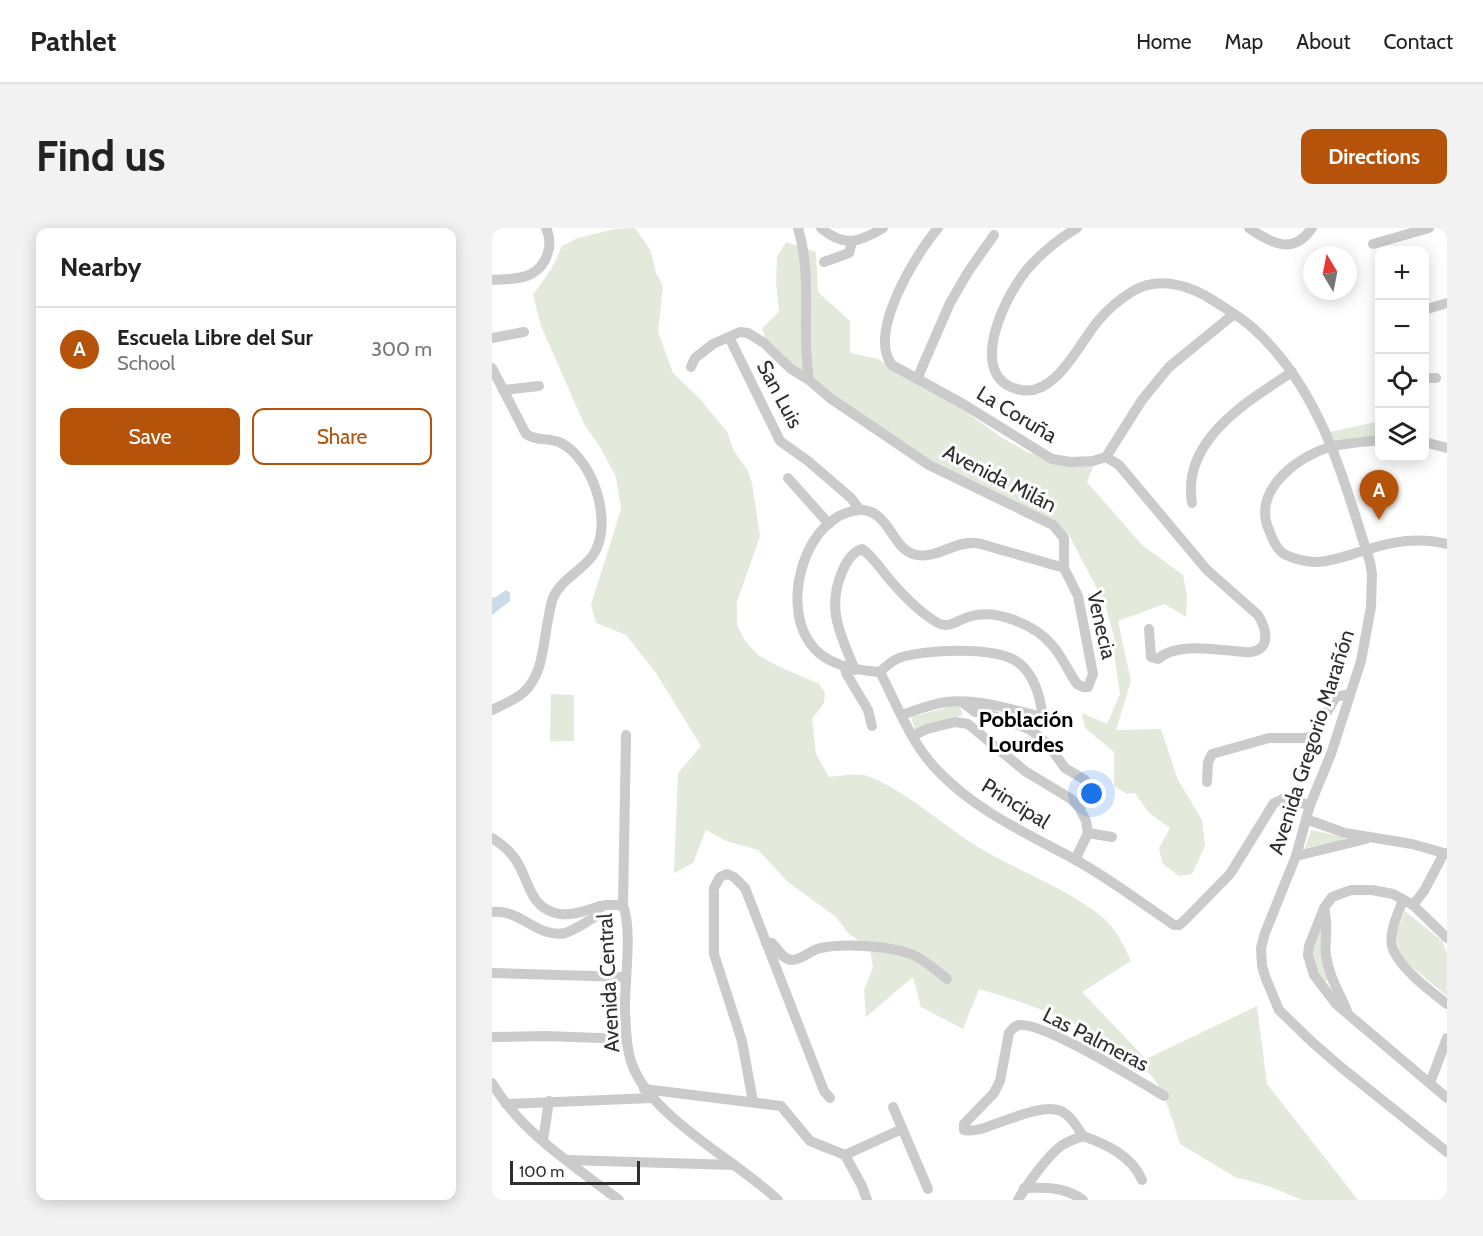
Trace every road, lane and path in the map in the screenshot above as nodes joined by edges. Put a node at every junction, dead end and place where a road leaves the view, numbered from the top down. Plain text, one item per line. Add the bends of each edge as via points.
1 (546, 228) edge
2 (798, 228) edge
3 (821, 228) edge
4 (883, 228) edge
5 (938, 228) edge
6 (1077, 228) edge
7 (1249, 228) edge
8 (1312, 228) edge
9 (1429, 228) edge
10 (994, 235) dead end
11 (852, 242) junction
12 (1373, 243) dead end
13 (824, 262) dead end
14 (492, 280) edge
15 (1447, 303) edge
16 (1429, 309) edge
17 (1234, 314) junction
18 (524, 332) dead end
19 (729, 337) junction
20 (492, 338) edge
21 (691, 367) dead end
22 (492, 368) edge
23 (1292, 372) junction
24 (918, 378) junction
25 (809, 380) junction
26 (539, 386) dead end
27 (503, 390) junction
28 (1375, 441) edge
29 (1429, 443) edge
30 (1332, 447) junction
31 (1447, 448) edge
32 (1106, 457) junction
33 (788, 478) dead end
34 (1192, 503) dead end
35 (860, 510) junction
36 (829, 524) junction
37 (1447, 544) edge
38 (1366, 549) junction
39 (1064, 568) junction
40 (1149, 629) dead end
41 (850, 668) junction
42 (880, 672) junction
43 (1349, 694) junction
44 (962, 702) junction
45 (492, 710) edge
46 (902, 715) junction
47 (872, 726) dead end
48 (626, 735) dead end
49 (912, 736) junction
50 (1085, 780) dead end
51 (1207, 782) dead end
52 (1310, 805) junction
53 (1306, 819) junction
54 (1088, 832) junction
55 (1112, 837) dead end
56 (492, 838) edge
57 (1369, 838) junction
58 (1445, 853) edge
59 (1296, 856) junction
60 (1075, 860) junction
61 (1408, 903) junction
62 (600, 906) junction
63 (623, 906) junction
64 (1324, 908) junction
65 (492, 912) edge
66 (1447, 938) edge
67 (766, 943) junction
68 (492, 973) edge
69 (626, 977) junction
70 (947, 979) dead end
71 (1327, 984) junction
72 (1447, 1004) edge
73 (492, 1037) edge
74 (1447, 1038) edge
75 (627, 1039) junction
76 (492, 1083) edge
77 (1430, 1083) junction
78 (644, 1089) junction
79 (1164, 1096) dead end
80 (652, 1098) junction
81 (830, 1098) dead end
82 (1447, 1098) edge
83 (549, 1101) junction
84 (753, 1102) junction
85 (506, 1104) junction
86 (893, 1107) dead end
87 (902, 1129) junction
88 (1083, 1136) junction
89 (543, 1140) junction
90 (1445, 1152) edge
91 (845, 1155) junction
92 (567, 1160) junction
93 (734, 1165) junction
94 (1142, 1180) dead end
95 (1024, 1188) junction
96 (928, 1189) dead end
97 (619, 1200) edge
98 (778, 1200) edge
99 (867, 1200) edge
100 (1018, 1200) edge
101 (1083, 1200) edge

1 - 14 street via 549,250 542,265 531,274
2 - 25 street via 805,269
3 - 11 street via 839,240
4 - 11 street
5 - 24 street, La Coruña via 908,271 883,345 891,365
6 - 17 street, Avenida Gregorio Marañón via 1030,266 1003,311 991,344 991,356 1002,380 1011,386 1032,390 1053,380 1107,312 1145,285 1170,283 1195,289
7 - 8 street via 1269,242 1286,245 1302,240
9 - 12 street
10 - 24 street via 950,303
11 - 13 street via 849,253
15 - 16 street
17 - 23 street, Avenida Gregorio Marañón via 1265,340
17 - 32 street via 1169,367 1142,400
18 - 20 street
19 - 21 street via 695,358
19 - 25 street, Avenida Milán via 748,333
19 - 35 street, San Luis via 780,441 851,498
22 - 27 street
23 - 30 street, Avenida Gregorio Marañón
23 - 34 street via 1247,403 1206,445 1192,472
24 - 32 street, La Coruña via 1052,459 1071,462
25 - 39 street, Avenida Milán via 929,465 1053,525 1064,538
26 - 27 street
27 - 45 street via 526,434 559,442 582,461 597,494 602,535 589,560 569,576 553,597 541,665 533,681 523,693
28 - 30 street
29 - 31 street
30 - 38 street, Avenida Gregorio Marañón
30 - 38 street via 1285,472 1272,487 1266,499 1265,518 1271,538 1282,554 1303,562 1325,562
32 - 40 street via 1119,465 1207,570 1258,615 1267,637 1258,650 1250,652 1177,650 1158,658 1151,657
33 - 36 street
35 - 36 street
35 - 39 street via 880,517 912,554 937,554 958,544 976,543
36 - 41 street via 811,543 801,569 799,620 808,640 820,653
37 - 38 street via 1421,540
38 - 43 street, Avenida Gregorio Marañón via 1372,574 1371,607 1364,651
39 - 41 street, Venecia via 1078,596 1093,674 1088,687 1077,684 1047,640 1007,617 984,614 947,625 937,622 890,581 866,551 859,549 845,564 834,604
41 - 42 street
41 - 47 street via 846,673 868,710
42 - 44 street via 900,657 926,653 1004,655 1028,672 1041,699 1043,717 979,702
42 - 46 street, Principal
43 - 51 street via 1336,697 1313,735 1269,738 1212,754
43 - 52 street, Avenida Gregorio Marañón
44 - 46 street via 926,706
44 - 50 street via 975,712 1029,729 1047,743 1065,768
46 - 49 street, Principal
48 - 63 street, Avenida Central
49 - 54 street via 955,722 968,724 1025,771 1071,799 1079,807
49 - 60 street, Principal via 937,771 976,804
52 - 53 street, Avenida Gregorio Marañón
52 - 60 street, Principal via 1283,799 1274,803 1230,874 1179,925
53 - 57 street
53 - 59 street, Avenida Gregorio Marañón
54 - 55 street
54 - 60 street
56 - 62 street via 513,856 531,896 548,911 571,914
57 - 58 street
57 - 59 street
58 - 61 street via 1424,891
59 - 90 street, Avenida Gregorio Marañón via 1261,948 1266,980 1279,1010
61 - 64 street via 1383,892 1350,890 1332,897
61 - 66 street
61 - 72 street via 1394,924 1392,945 1404,966
62 - 63 street
62 - 65 street via 595,917 557,933 542,931 500,911
63 - 69 street, Avenida Central
64 - 71 street via 1328,918
64 - 71 street via 1308,955 1314,975
67 - 70 street via 772,943 791,960 824,947 850,945 896,951 913,955
67 - 81 street
67 - 84 street via 745,888 734,877 720,877 714,888 714,954 742,1041
68 - 69 street
69 - 75 street, Avenida Central
71 - 77 street via 1336,1004
73 - 75 street
74 - 77 street
75 - 78 street, Avenida Central via 633,1068
76 - 85 street
77 - 82 street
78 - 80 street, Avenida Central
78 - 84 street
79 - 88 street, Las Palmeras via 1091,1053 1030,1026 1013,1027 1000,1081 994,1093 964,1124 964,1130 976,1131 1053,1108 1071,1118
80 - 83 street
80 - 93 street, Avenida Central
83 - 85 street
83 - 89 street
84 - 91 street via 781,1106 810,1141
85 - 89 street
86 - 87 street
87 - 91 street
87 - 96 street
88 - 94 street via 1112,1148
88 - 95 street via 1058,1148
89 - 92 street
91 - 99 street
92 - 93 street
92 - 97 street
93 - 98 street, Avenida Central
95 - 100 street
95 - 101 street via 1063,1190

